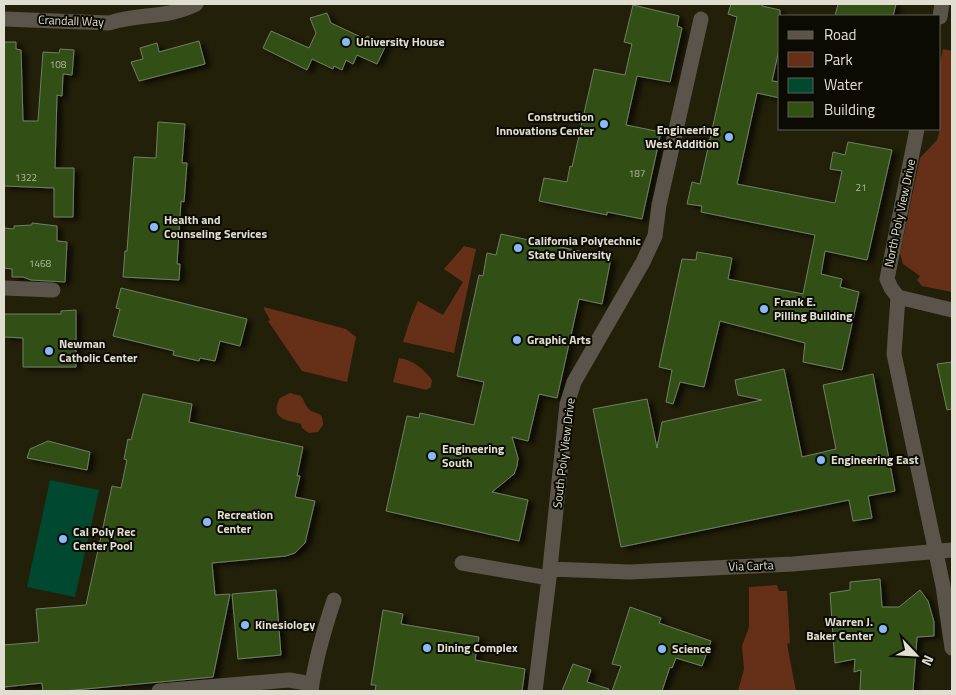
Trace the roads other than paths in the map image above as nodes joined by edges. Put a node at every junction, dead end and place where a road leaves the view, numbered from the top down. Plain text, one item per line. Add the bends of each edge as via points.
1 (196, 4) edge
2 (4, 19) edge
3 (701, 19) dead end
4 (917, 130) edge
5 (4, 288) edge
6 (53, 290) dead end
7 (898, 297) junction
8 (952, 310) edge
9 (952, 550) edge
10 (936, 551) junction
11 (462, 563) dead end
12 (550, 574) junction
13 (334, 600) dead end
14 (952, 648) edge
15 (311, 688) edge
16 (159, 691) edge
17 (535, 691) edge

1 - 2 street, Crandall Way via 158,16 109,23
3 - 12 street, South Poly View Drive via 659,205 655,236 574,382 567,404
4 - 7 street, North Poly View Drive via 886,280
5 - 6 street
7 - 8 street
7 - 10 street via 894,354
9 - 10 street, Via Carta
10 - 12 street, Via Carta via 793,564
10 - 14 street
11 - 12 street, Via Carta
12 - 17 street, South Poly View Drive
13 - 15 street via 320,643
15 - 16 street via 289,680

